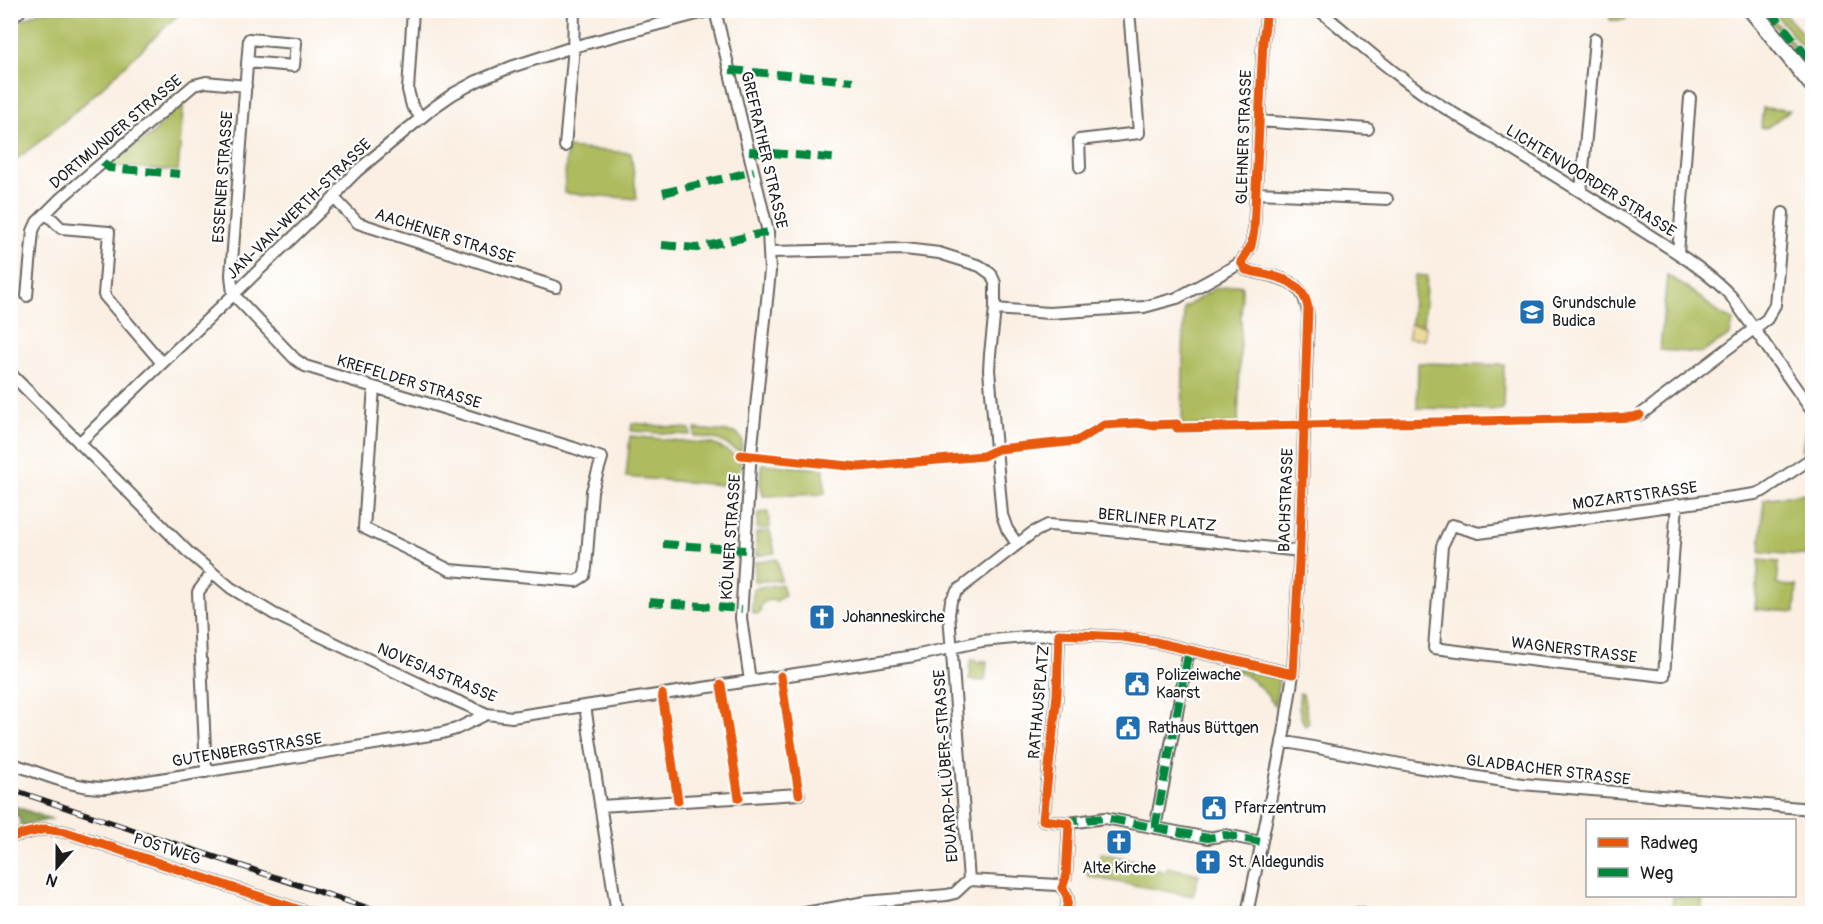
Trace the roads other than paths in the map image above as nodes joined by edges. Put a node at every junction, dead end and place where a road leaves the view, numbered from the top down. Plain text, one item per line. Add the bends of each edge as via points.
1 (17, 10) edge
2 (413, 10) edge
3 (574, 10) edge
4 (714, 10) edge
5 (1129, 10) edge
6 (1267, 10) edge
7 (1318, 10) edge
8 (1752, 10) edge
9 (10, 13) edge
10 (1595, 39) dead end
11 (573, 47) junction
12 (247, 62) junction
13 (1812, 84) edge
14 (246, 86) junction
15 (1690, 98) dead end
16 (421, 117) junction
17 (1259, 121) junction
18 (1368, 129) dead end
19 (565, 146) dead end
20 (1080, 167) dead end
21 (1581, 191) junction
22 (1257, 193) junction
23 (334, 198) junction
24 (1387, 199) dead end
25 (46, 213) junction
26 (1783, 213) dead end
27 (770, 252) junction
28 (1678, 253) junction
29 (1240, 262) junction
30 (556, 287) dead end
31 (233, 294) junction
32 (27, 296) dead end
33 (995, 309) junction
34 (1755, 330) junction
35 (162, 363) junction
36 (10, 373) edge
37 (374, 387) junction
38 (1812, 411) edge
39 (1640, 415) dead end
40 (79, 442) junction
41 (1812, 458) edge
42 (1677, 504) junction
43 (1452, 525) joint
44 (1017, 544) junction
45 (1300, 551) junction
46 (212, 573) junction
47 (1059, 634) junction
48 (952, 649) junction
49 (1189, 650) junction
50 (1293, 674) junction
51 (750, 681) junction
52 (585, 706) junction
53 (488, 714) junction
54 (1282, 741) junction
55 (10, 763) edge
56 (206, 772) junction
57 (799, 794) dead end
58 (600, 806) junction
59 (1812, 809) edge
60 (1069, 823) junction
61 (1155, 828) junction
62 (10, 837) edge
63 (1261, 842) junction
64 (1066, 877) dead end
65 (969, 880) junction
66 (312, 914) edge
67 (616, 914) edge
68 (800, 914) edge
69 (1065, 914) edge
70 (1246, 914) edge

1 - 9 main road
2 - 16 street via 408,90 412,106
3 - 11 street
4 - 11 street, JAN-VAN-WERTH-STRASSE
4 - 27 street, GREFRATHER STRASSE
5 - 20 street via 1139,133 1079,140
6 - 17 street, GLEHNER STRASSE
7 - 21 street, LICHTENVOORDER STRASSE via 1435,101
8 - 13 main road
10 - 21 street
11 - 16 street, JAN-VAN-WERTH-STRASSE via 477,81
11 - 19 street
12 - 12 street, ESSENER STRASSE via 249,39 296,43 294,66
12 - 14 street, ESSENER STRASSE
14 - 25 street, DORTMUNDER STRASSE via 206,82 194,85
14 - 31 street, ESSENER STRASSE via 231,276
15 - 28 street
16 - 23 street, JAN-VAN-WERTH-STRASSE via 357,171
17 - 18 street
17 - 22 street, GLEHNER STRASSE
21 - 28 street, LICHTENVOORDER STRASSE
22 - 24 street
22 - 29 street, GLEHNER STRASSE via 1253,238
23 - 30 street, AACHENER STRASSE via 358,223
23 - 31 street, JAN-VAN-WERTH-STRASSE
25 - 32 street, DORTMUNDER STRASSE via 32,233
25 - 35 street, DORTMUNDER STRASSE via 61,228 109,231 104,295
26 - 34 street via 1775,305
27 - 33 street, GREFRATHER STRASSE via 905,249 939,253 980,266 991,274 996,283
27 - 51 street, KÖLNER STRASSE via 741,618
28 - 34 street, LICHTENVOORDER STRASSE via 1731,296
29 - 33 street via 1183,296 1152,305 1049,313
29 - 45 street, BACHSTRASSE via 1246,270 1297,286 1307,302
31 - 35 street, JAN-VAN-WERTH-STRASSE
31 - 37 street, KREFELDER STRASSE via 301,364
33 - 44 street via 989,370 1002,515
34 - 38 street, LICHTENVOORDER STRASSE
34 - 39 street
35 - 40 street, JAN-VAN-WERTH-STRASSE
36 - 40 street, NOVESIASTRASSE
37 - 37 street, KREFELDER STRASSE via 602,458 592,491 584,576 576,580 450,570 364,528
40 - 46 street, NOVESIASTRASSE
41 - 42 street, MOZARTSTRASSE via 1755,494
42 - 43 street, MOZARTSTRASSE via 1479,533
42 - 43 street, WAGNERSTRASSE via 1664,676 1434,648 1442,546
44 - 45 street, BERLINER PLATZ via 1042,526 1054,524
44 - 48 street via 954,595 949,614
45 - 50 street, BACHSTRASSE
46 - 53 street, NOVESIASTRASSE via 274,614
46 - 56 street via 198,592
47 - 48 street, RATHAUSPLATZ via 982,641
47 - 49 street, RATHAUSPLATZ via 1124,637
47 - 60 street, RATHAUSPLATZ via 1057,695 1043,820
48 - 51 street, NOVESIASTRASSE
48 - 65 street, EDUARD-KLÜBER-STRASSE
49 - 50 street, RATHAUSPLATZ
49 - 61 street
50 - 54 street, BACHSTRASSE
51 - 52 street, NOVESIASTRASSE
52 - 53 street, NOVESIASTRASSE via 512,717
52 - 58 street
53 - 56 street, GUTENBERGSTRASSE via 442,734
54 - 59 street, GLADBACHER STRASSE via 1522,784
54 - 63 street, BACHSTRASSE
55 - 56 street, GUTENBERGSTRASSE via 90,788
57 - 58 street
58 - 67 street
60 - 61 street, RATHAUSPLATZ via 1105,818
60 - 64 street
61 - 63 street, RATHAUSPLATZ
62 - 66 street, POSTWEG via 59,830
63 - 70 street, BACHSTRASSE
65 - 68 street via 955,893 946,895 865,902
65 - 69 street via 1051,884 1062,888 1068,896

